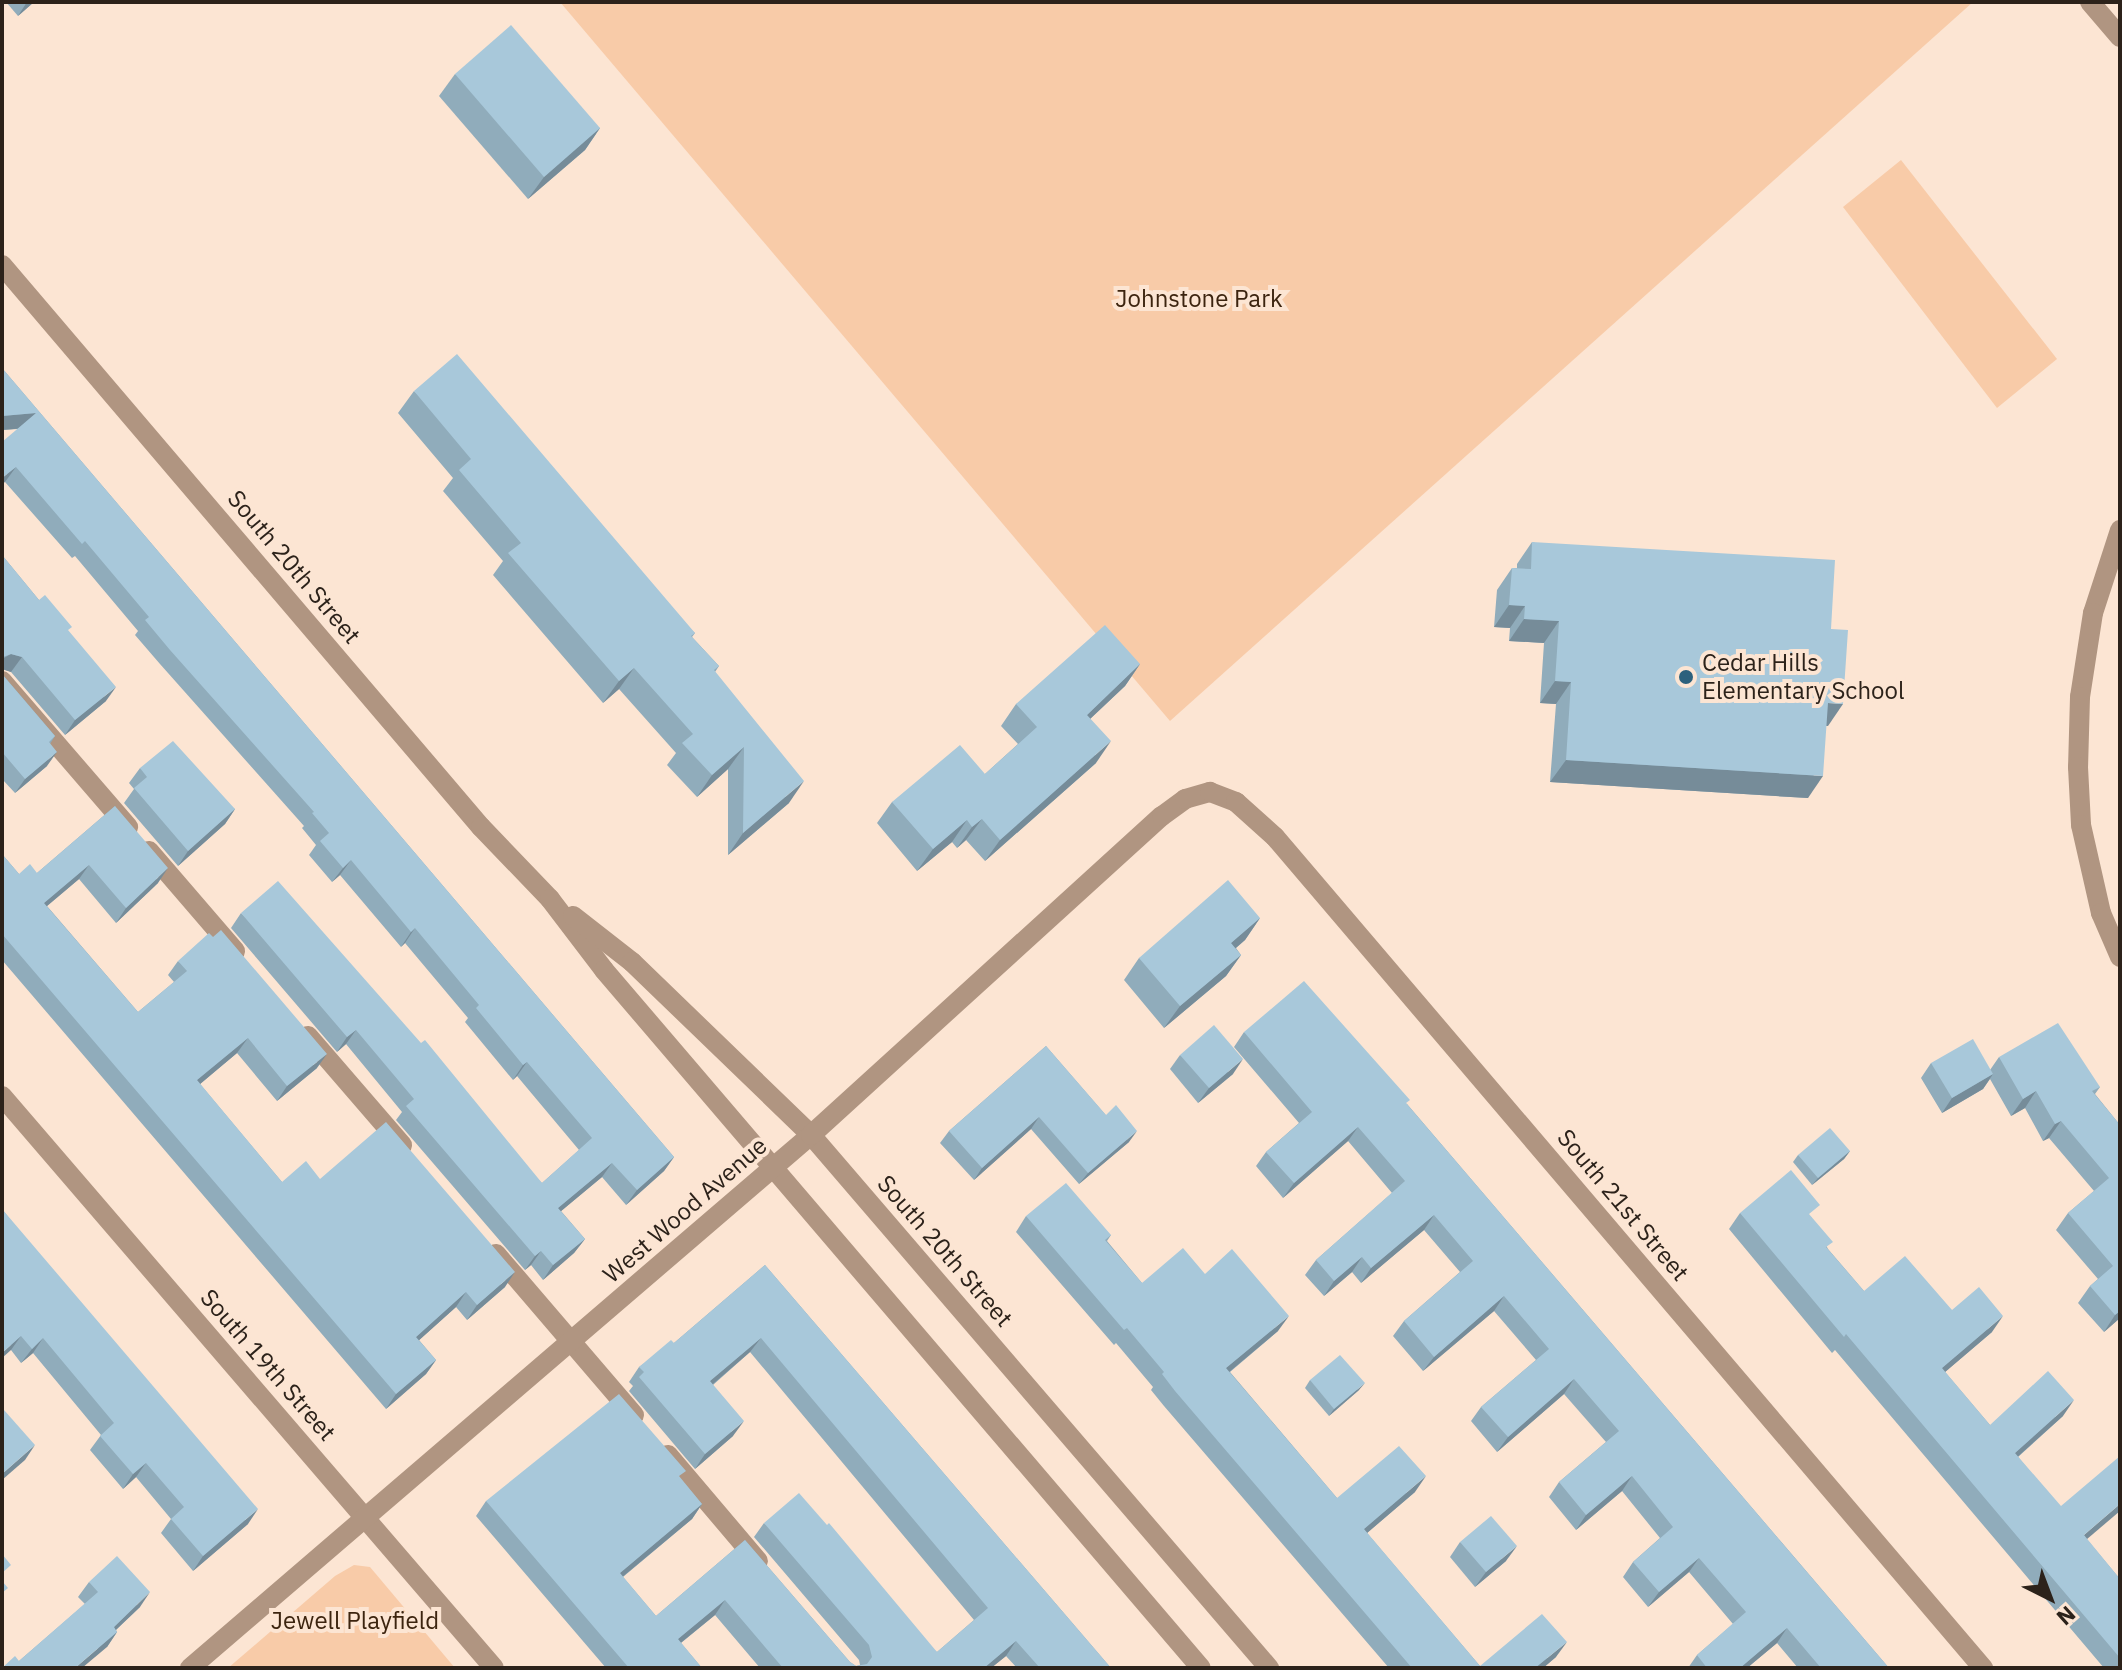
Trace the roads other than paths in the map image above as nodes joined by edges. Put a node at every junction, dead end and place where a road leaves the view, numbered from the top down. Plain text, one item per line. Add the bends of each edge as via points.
1 (2090, 2) edge
2 (2120, 37) edge
3 (2, 265) edge
4 (2120, 530) edge
5 (2, 681) edge
6 (1210, 792) joint
7 (550, 899) junction
8 (2120, 957) edge
9 (252, 971) edge
10 (293, 1019) edge
11 (2, 1096) edge
12 (811, 1135) junction
13 (418, 1164) edge
14 (773, 1167) junction
15 (480, 1236) edge
16 (572, 1342) junction
17 (367, 1519) junction
18 (767, 1571) edge
19 (190, 1668) edge
20 (494, 1668) edge
21 (1201, 1668) edge
22 (1269, 1668) edge
23 (1983, 1668) edge

1 - 2 street
3 - 7 street, South 20th Street via 481,827
4 - 8 street via 2093,613 2080,697 2078,767 2084,840 2101,913
5 - 9 street
6 - 12 street, West Wood Avenue via 1185,799 1162,816
6 - 23 street, South 21st Street via 1236,802 1275,837
7 - 12 street, South 20th Street via 632,962
7 - 14 street, South 20th Street
10 - 13 street
11 - 17 street, South 19th Street
12 - 14 street, West Wood Avenue
12 - 22 street, South 20th Street
14 - 16 street, West Wood Avenue
14 - 21 street, South 20th Street
15 - 16 street
16 - 17 street, West Wood Avenue
16 - 18 street
17 - 19 street, West Wood Avenue
17 - 20 street, South 19th Street

